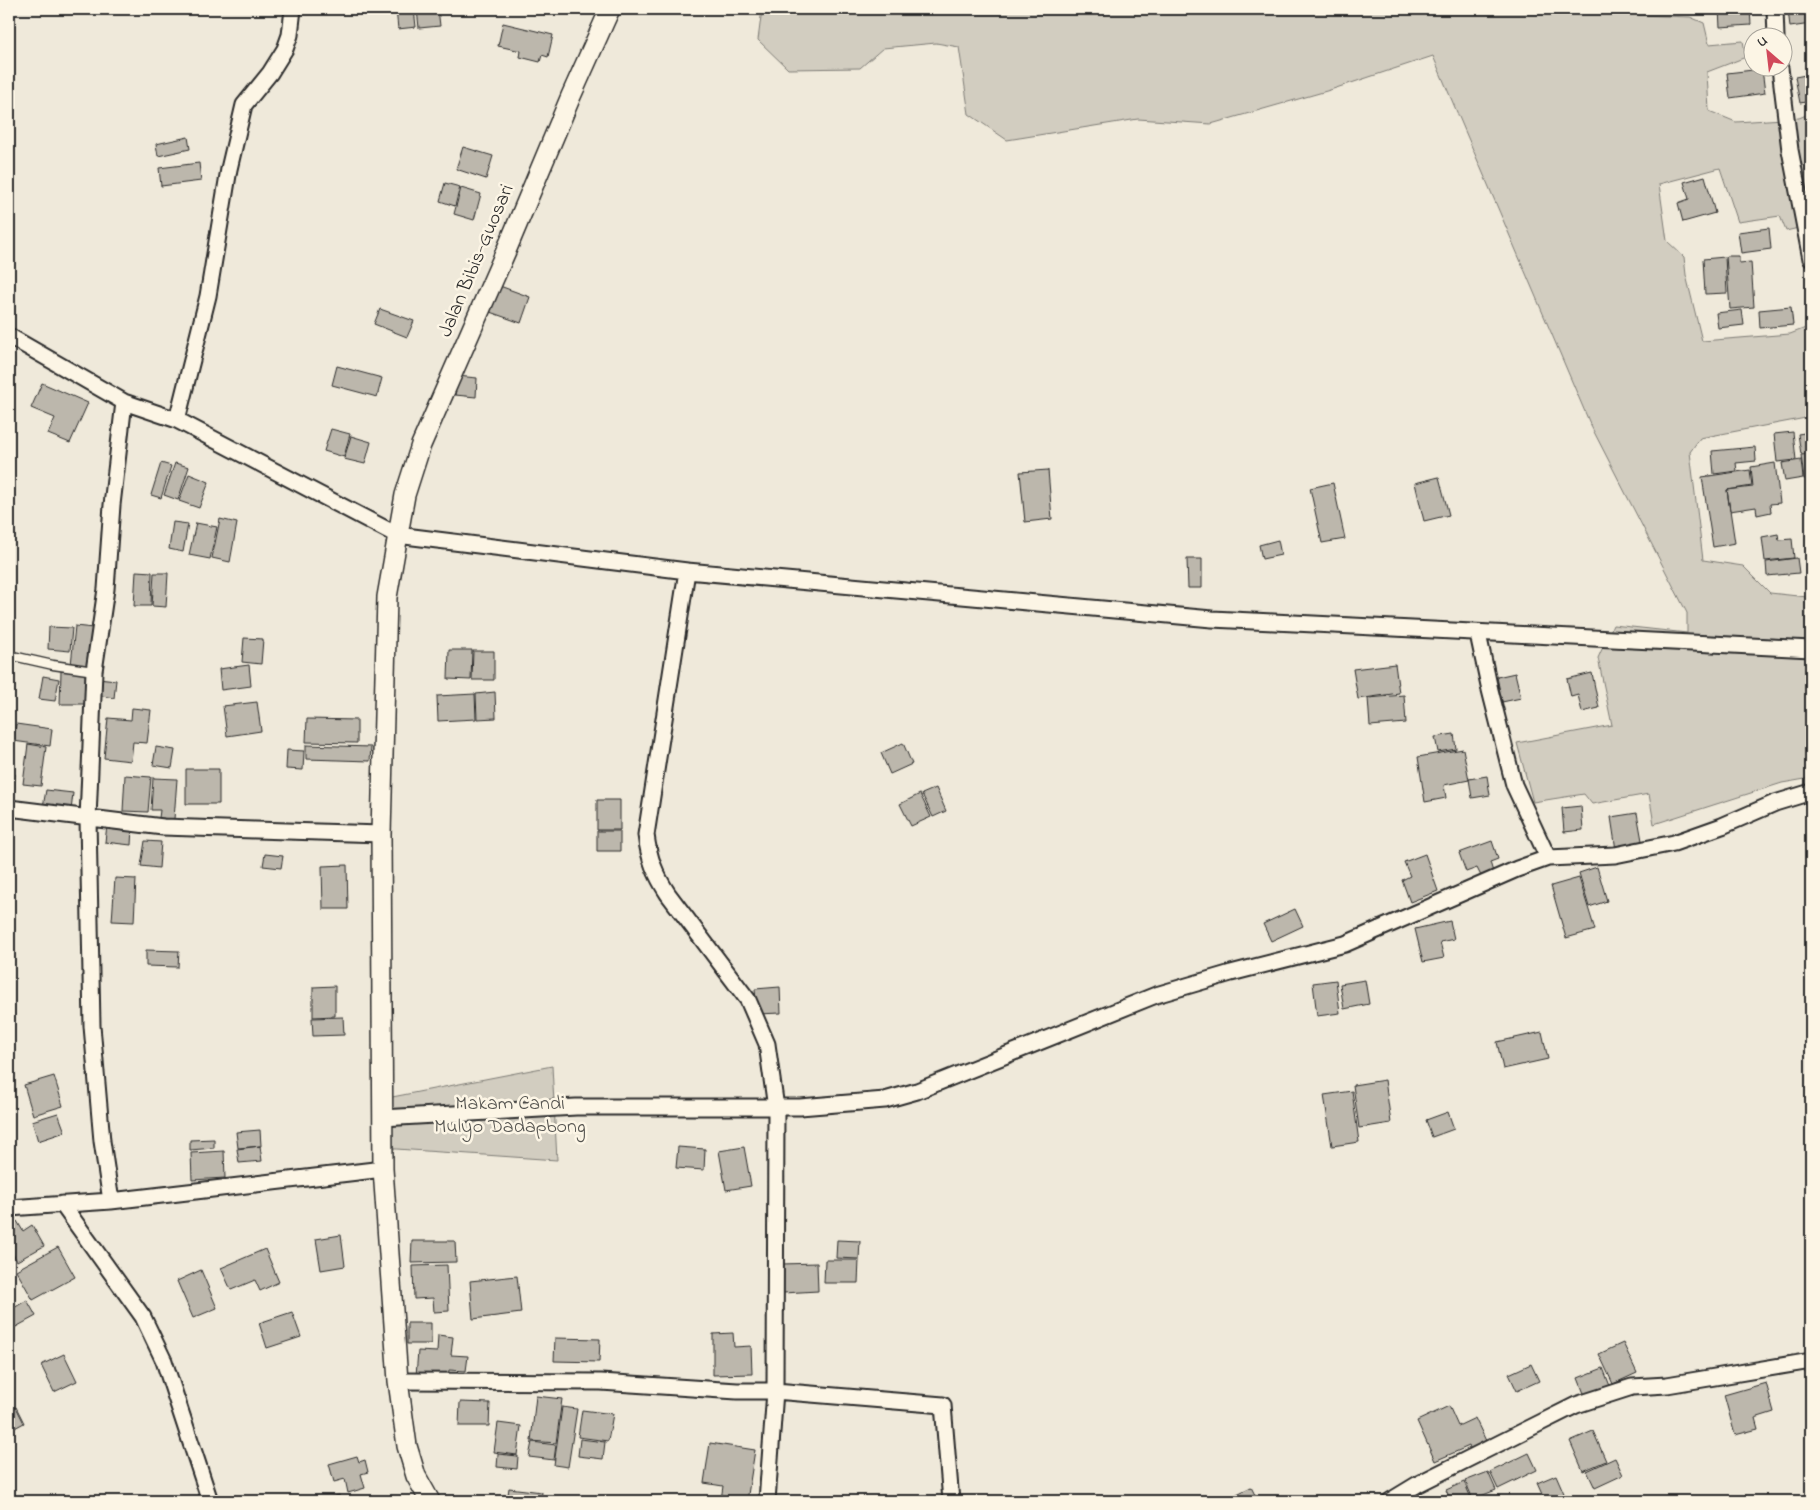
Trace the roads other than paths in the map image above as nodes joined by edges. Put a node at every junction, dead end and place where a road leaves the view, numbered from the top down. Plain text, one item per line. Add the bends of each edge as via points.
1 (293, 9) edge
2 (1775, 9) edge
3 (605, 10) edge
4 (1776, 28) edge
5 (1781, 78) edge
6 (1811, 259) edge
7 (9, 336) edge
8 (124, 402) junction
9 (177, 420) junction
10 (397, 535) junction
11 (687, 571) junction
12 (1478, 634) junction
13 (1811, 650) edge
14 (13, 656) dead end
15 (94, 671) junction
16 (1811, 792) edge
17 (9, 808) edge
18 (88, 819) junction
19 (382, 834) junction
20 (1548, 858) junction
21 (776, 1108) junction
22 (382, 1118) junction
23 (383, 1169) junction
24 (111, 1201) junction
25 (62, 1204) junction
26 (9, 1208) edge
27 (1811, 1361) edge
28 (398, 1381) junction
29 (775, 1391) junction
30 (210, 1501) edge
31 (430, 1501) edge
32 (767, 1501) edge
33 (951, 1501) edge
34 (1390, 1501) edge

1 - 9 street via 285,49 244,105 229,169 208,296
2 - 4 street
3 - 10 street, Jalan Bibis-Guosari via 506,251 421,445
5 - 6 street via 1790,150
7 - 8 street
8 - 9 street
8 - 15 street via 106,589
9 - 10 street
10 - 11 street
10 - 19 street, Jalan Bibis-Guosari via 387,597
11 - 12 street via 1212,620
11 - 21 street via 646,835 649,858 668,894 748,1000 767,1044
12 - 13 street
12 - 20 street via 1514,785
14 - 15 lane
15 - 18 street
16 - 20 street via 1674,843 1615,855
17 - 18 street
18 - 19 street via 163,827
18 - 24 street via 92,1026
19 - 22 street, Jalan Bibis-Guosari
20 - 21 street via 1345,944 1156,995 917,1091 885,1100
21 - 22 street via 576,1107
21 - 29 street
22 - 23 street, Jalan Bibis-Guosari
23 - 24 street
23 - 28 street, Jalan Bibis-Guosari
24 - 25 street
25 - 26 street
25 - 30 street via 143,1317 164,1361
27 - 34 street via 1632,1388 1576,1404
28 - 29 street via 601,1382
28 - 31 street, Jalan Bibis-Guosari via 407,1446 416,1476
29 - 32 street
29 - 33 street via 943,1405

